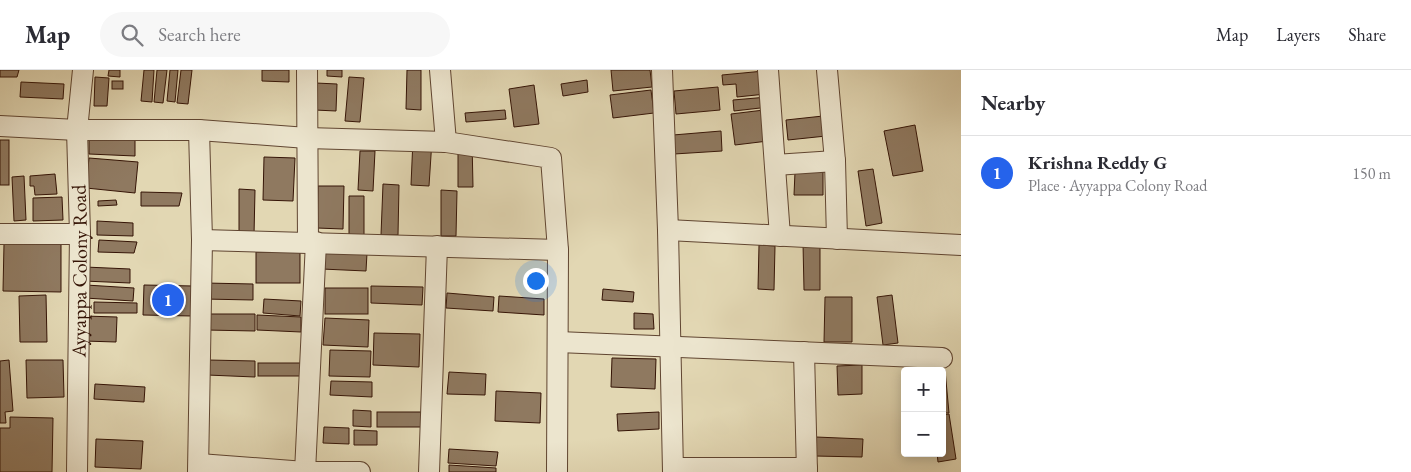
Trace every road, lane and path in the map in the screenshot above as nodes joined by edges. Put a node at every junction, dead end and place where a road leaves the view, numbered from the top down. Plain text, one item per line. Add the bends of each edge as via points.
1 (83, 70) edge
2 (308, 70) edge
3 (440, 70) edge
4 (662, 70) edge
5 (768, 70) edge
6 (827, 70) edge
7 (0, 126) edge
8 (77, 130) junction
9 (199, 130) junction
10 (307, 138) junction
11 (446, 142) junction
12 (835, 161) junction
13 (775, 165) junction
14 (668, 230) junction
15 (0, 234) edge
16 (80, 234) junction
17 (780, 236) junction
18 (837, 239) junction
19 (202, 240) junction
20 (312, 242) junction
21 (961, 245) edge
22 (436, 246) junction
23 (558, 250) junction
24 (558, 342) junction
25 (670, 347) junction
26 (804, 352) junction
27 (942, 358) dead end
28 (199, 468) edge
29 (673, 470) edge
30 (807, 470) edge
31 (77, 472) edge
32 (305, 472) edge
33 (360, 472) edge
34 (429, 472) edge
35 (557, 472) edge

1 - 8 street, Ayyappa Colony Road
2 - 10 street
3 - 11 street
4 - 14 street
5 - 13 street
6 - 12 street
7 - 8 street
8 - 9 street
8 - 16 street, Ayyappa Colony Road
9 - 10 street
9 - 19 street
10 - 11 street
10 - 20 street
11 - 23 street via 551,158
12 - 13 street
12 - 18 street
13 - 17 street
14 - 17 street
14 - 25 street
15 - 16 street
16 - 31 street, Ayyappa Colony Road
17 - 18 street
18 - 21 street
19 - 20 street
19 - 28 street
20 - 22 street
20 - 32 street
22 - 23 street
22 - 34 street
23 - 24 street
24 - 25 street
24 - 35 street
25 - 26 street
25 - 29 street
26 - 27 street
26 - 30 street
28 - 32 street
29 - 30 street
32 - 33 street

